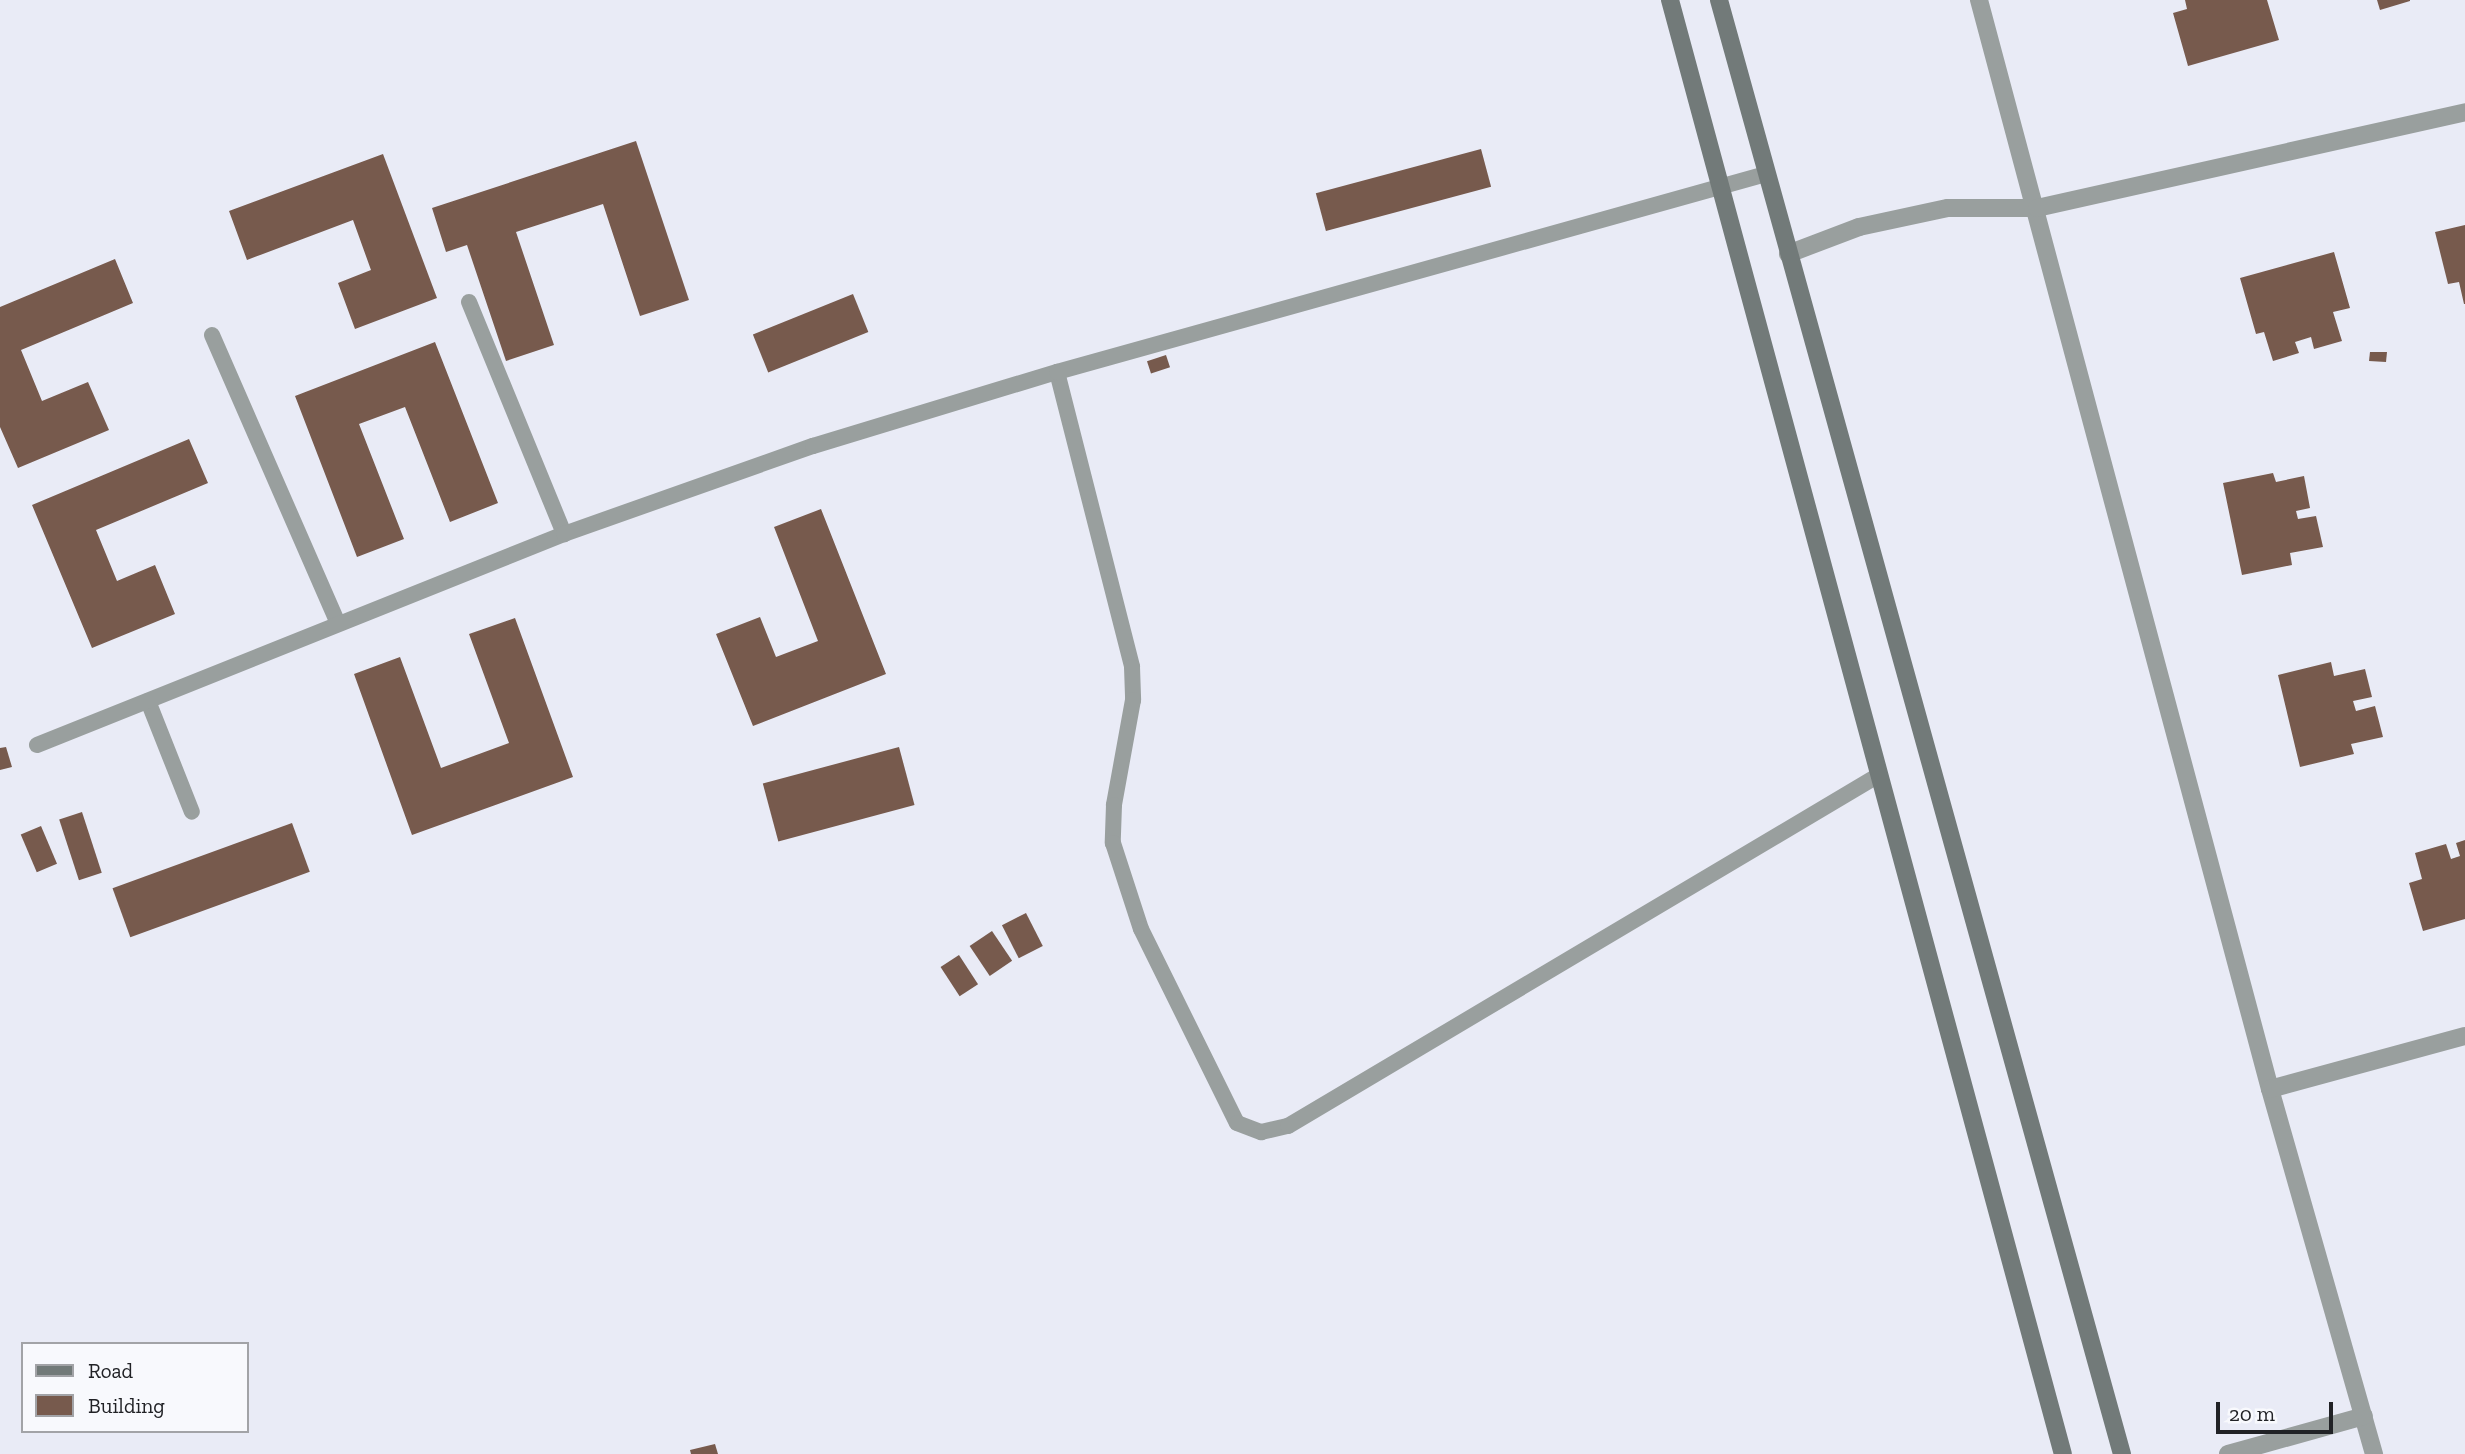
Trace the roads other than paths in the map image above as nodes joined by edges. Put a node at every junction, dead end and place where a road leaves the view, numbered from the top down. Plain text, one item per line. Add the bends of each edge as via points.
1 (1670, 0) edge
2 (1719, 0) edge
3 (1979, 0) edge
4 (2465, 112) edge
5 (1766, 174) junction
6 (1720, 185) junction
7 (2037, 208) junction
8 (1788, 254) junction
9 (469, 302) dead end
10 (212, 335) dead end
11 (1057, 372) junction
12 (564, 534) junction
13 (338, 623) junction
14 (148, 701) junction
15 (37, 745) dead end
16 (1880, 775) junction
17 (192, 812) dead end
18 (2465, 1036) edge
19 (2270, 1089) junction
20 (2364, 1416) junction
21 (2063, 1454) edge
22 (2122, 1454) edge
23 (2228, 1454) edge
24 (2374, 1454) edge

1 - 6 main road
2 - 5 main road
3 - 7 street
4 - 7 street
5 - 6 lane
5 - 8 main road
6 - 11 lane
6 - 16 main road
7 - 8 street via 1948,208 1859,227
7 - 19 street
8 - 22 main road
9 - 12 lane
10 - 13 lane
11 - 12 lane via 813,446
11 - 16 lane via 1132,667 1133,700 1114,805 1113,843 1141,929 1237,1123 1261,1132 1288,1126
12 - 13 lane
13 - 14 lane
14 - 15 lane
14 - 17 lane
16 - 21 main road
18 - 19 street
19 - 20 street
20 - 23 street
20 - 24 street

